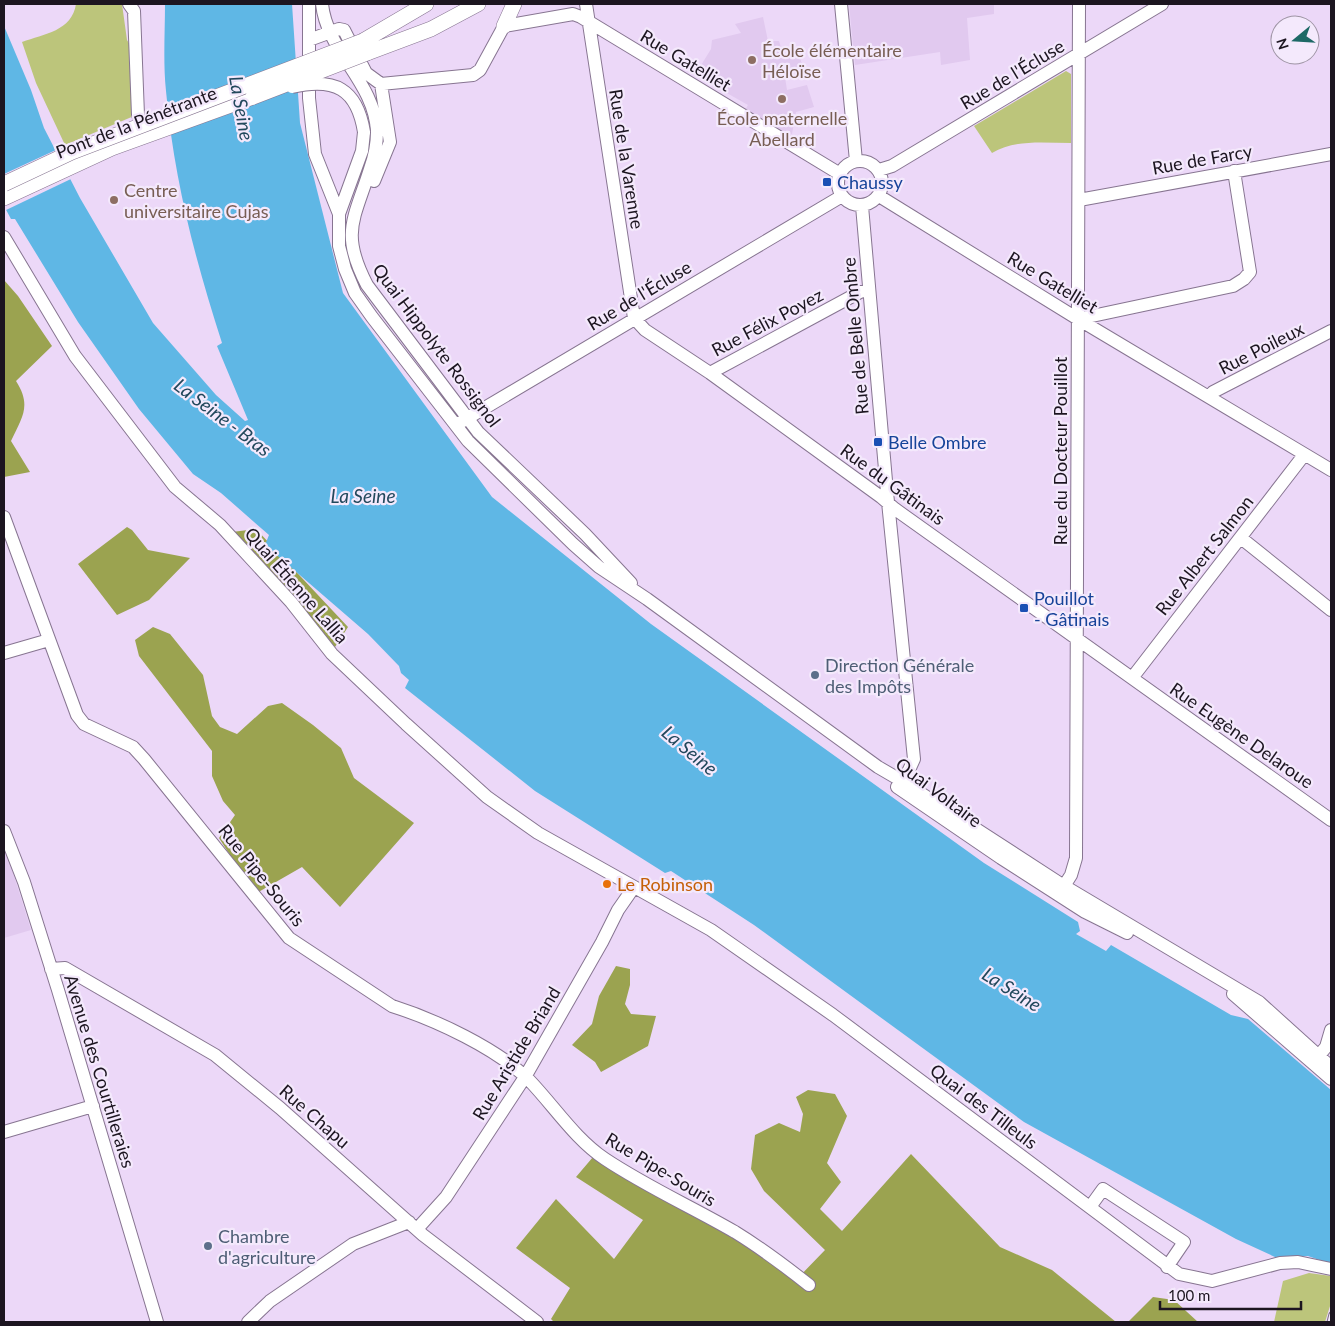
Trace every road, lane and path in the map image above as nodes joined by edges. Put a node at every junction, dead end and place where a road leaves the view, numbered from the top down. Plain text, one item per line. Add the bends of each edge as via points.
1 (129, 4) edge
2 (308, 4) edge
3 (322, 4) edge
4 (426, 4) edge
5 (478, 4) edge
6 (514, 4) edge
7 (586, 4) edge
8 (841, 4) edge
9 (1079, 4) edge
10 (1162, 4) edge
11 (589, 22) junction
12 (504, 26) junction
13 (331, 32) junction
14 (309, 40) junction
15 (365, 47) junction
16 (1079, 54) junction
17 (381, 84) junction
18 (253, 97) junction
19 (138, 115) dead end
20 (1331, 154) edge
21 (856, 162) junction
22 (878, 170) junction
23 (1234, 171) junction
24 (840, 174) junction
25 (4, 184) edge
26 (842, 196) junction
27 (879, 196) junction
28 (4, 198) edge
29 (1079, 200) junction
30 (862, 206) junction
31 (338, 214) junction
32 (4, 237) edge
33 (358, 268) junction
34 (868, 290) junction
35 (634, 318) junction
36 (1078, 319) junction
37 (1331, 331) edge
38 (710, 373) junction
39 (1209, 397) junction
40 (467, 418) junction
41 (455, 426) junction
42 (1304, 454) junction
43 (1331, 470) edge
44 (888, 503) junction
45 (4, 517) edge
46 (1241, 538) junction
47 (647, 599) junction
48 (1331, 610) edge
49 (1076, 637) junction
50 (49, 640) junction
51 (4, 653) edge
52 (1132, 678) junction
53 (878, 767) joint
54 (900, 784) junction
55 (1331, 820) edge
56 (4, 832) edge
57 (634, 887) junction
58 (1062, 890) junction
59 (51, 969) junction
60 (1331, 1030) edge
61 (1316, 1059) junction
62 (1331, 1067) edge
63 (525, 1077) junction
64 (1331, 1079) edge
65 (93, 1106) junction
66 (4, 1132) edge
67 (1090, 1207) junction
68 (413, 1225) junction
69 (1167, 1266) junction
70 (1331, 1269) edge
71 (809, 1285) dead end
72 (158, 1322) edge
73 (248, 1322) edge
74 (537, 1322) edge

1 - 19 street via 134,11
2 - 14 street, Quai Hippolyte Rossignol
3 - 13 street, Quai Hippolyte Rossignol
4 - 15 main road
5 - 15 main road via 431,30
6 - 12 main road
7 - 11 street, Rue de la Varenne
8 - 21 street
9 - 16 street, Rue du Docteur Pouillot
10 - 16 street, Rue de l'Écluse
11 - 12 street, Rue Gatelliet via 573,14
11 - 24 street, Rue Gatelliet
11 - 35 street, Rue de la Varenne
12 - 17 street via 480,70 473,75
13 - 14 street
13 - 17 street via 344,30 366,73
13 - 33 street, Quai Hippolyte Rossignol via 367,93 376,115 373,158 351,224 351,244
14 - 31 street, Quai Hippolyte Rossignol via 310,127 320,170
15 - 18 main road, Pont de la Pénétrante, bridge
15 - 25 main road, Pont de la Pénétrante, bridge via 72,152
16 - 22 street, Rue de l'Écluse via 892,166
16 - 29 street, Rue du Docteur Pouillot
17 - 33 street via 390,142 361,214 357,235
18 - 28 main road, Pont de la Pénétrante via 112,148
18 - 31 street, bridge via 317,83 336,87 348,94 361,110 362,151
20 - 23 street, Rue de Farcy
21 - 22 street via 868,162
21 - 24 street via 849,164
22 - 27 street via 883,183
23 - 29 street, Rue de Farcy
23 - 36 street via 1250,272 1244,279 1233,286
24 - 26 street via 838,182
26 - 30 street via 850,204
26 - 35 street, Rue de l'Écluse
27 - 30 street
27 - 36 street, Rue Gatelliet
29 - 36 street, Rue du Docteur Pouillot
30 - 34 street, Rue de Belle Ombre
31 - 41 street, Quai Hippolyte Rossignol via 341,257 352,288
32 - 57 street, Quai Étienne Lallia via 75,356 153,460 175,487 220,525 291,602 332,654 487,797 538,833
33 - 40 street, Quai Hippolyte Rossignol via 367,285
34 - 38 street, Rue Félix Poyez
34 - 44 street, Rue de Belle Ombre
35 - 38 street, Rue du Gâtinais via 645,330
35 - 40 street, Rue de l'Écluse
36 - 39 street, Rue Gatelliet
36 - 49 street, Rue du Docteur Pouillot
37 - 39 street, Rue Poileux
38 - 44 street, Rue du Gâtinais
39 - 42 street, Rue Gatelliet
40 - 41 street, Rue de l'Écluse
40 - 47 street, Quai Hippolyte Rossignol
41 - 47 street, Quai Hippolyte Rossignol via 573,544 599,567
42 - 43 street, Rue Gatelliet
42 - 46 street, Rue Albert Salmon
44 - 49 street, Rue du Gâtinais
44 - 54 street, Rue de Belle Ombre via 914,758
45 - 50 street, Rue Pipe-Souris
46 - 48 street
46 - 52 street, Rue Albert Salmon
47 - 53 street, Quai Hippolyte Rossignol
49 - 52 street, Rue du Gâtinais
49 - 58 street, Rue du Docteur Pouillot via 1076,858
50 - 51 street
50 - 63 street, Rue Pipe-Souris via 77,715 84,724 133,747 289,938 392,1006 463,1036
52 - 55 street, Rue Eugène Delaroue
53 - 54 street, Quai Voltaire
54 - 58 street, Quai Voltaire via 1001,858
56 - 59 street, Avenue des Courtilleraies via 24,882
57 - 63 street, Rue Aristide Briand
57 - 67 street, Quai des Tilleuls via 698,922 833,1015
58 - 61 street, Quai Voltaire via 1085,912 1193,969 1238,997
59 - 65 street, Avenue des Courtilleraies
59 - 68 street, Rue Chapu via 65,968 215,1055
60 - 61 street via 1326,1047
61 - 62 street, Quai Voltaire
61 - 64 street, Quai Voltaire
63 - 68 street, Rue Aristide Briand via 446,1197
63 - 71 street, Rue Pipe-Souris via 604,1158 734,1232 778,1260
65 - 66 street
65 - 72 street, Avenue des Courtilleraies
67 - 69 street, Quai des Tilleuls
67 - 69 street via 1103,1189 1184,1242
68 - 73 street, Rue Aristide Briand via 353,1244 270,1302
68 - 74 street, Rue Chapu
69 - 70 street, Quai des Tilleuls via 1179,1274 1212,1281 1280,1263 1298,1262

